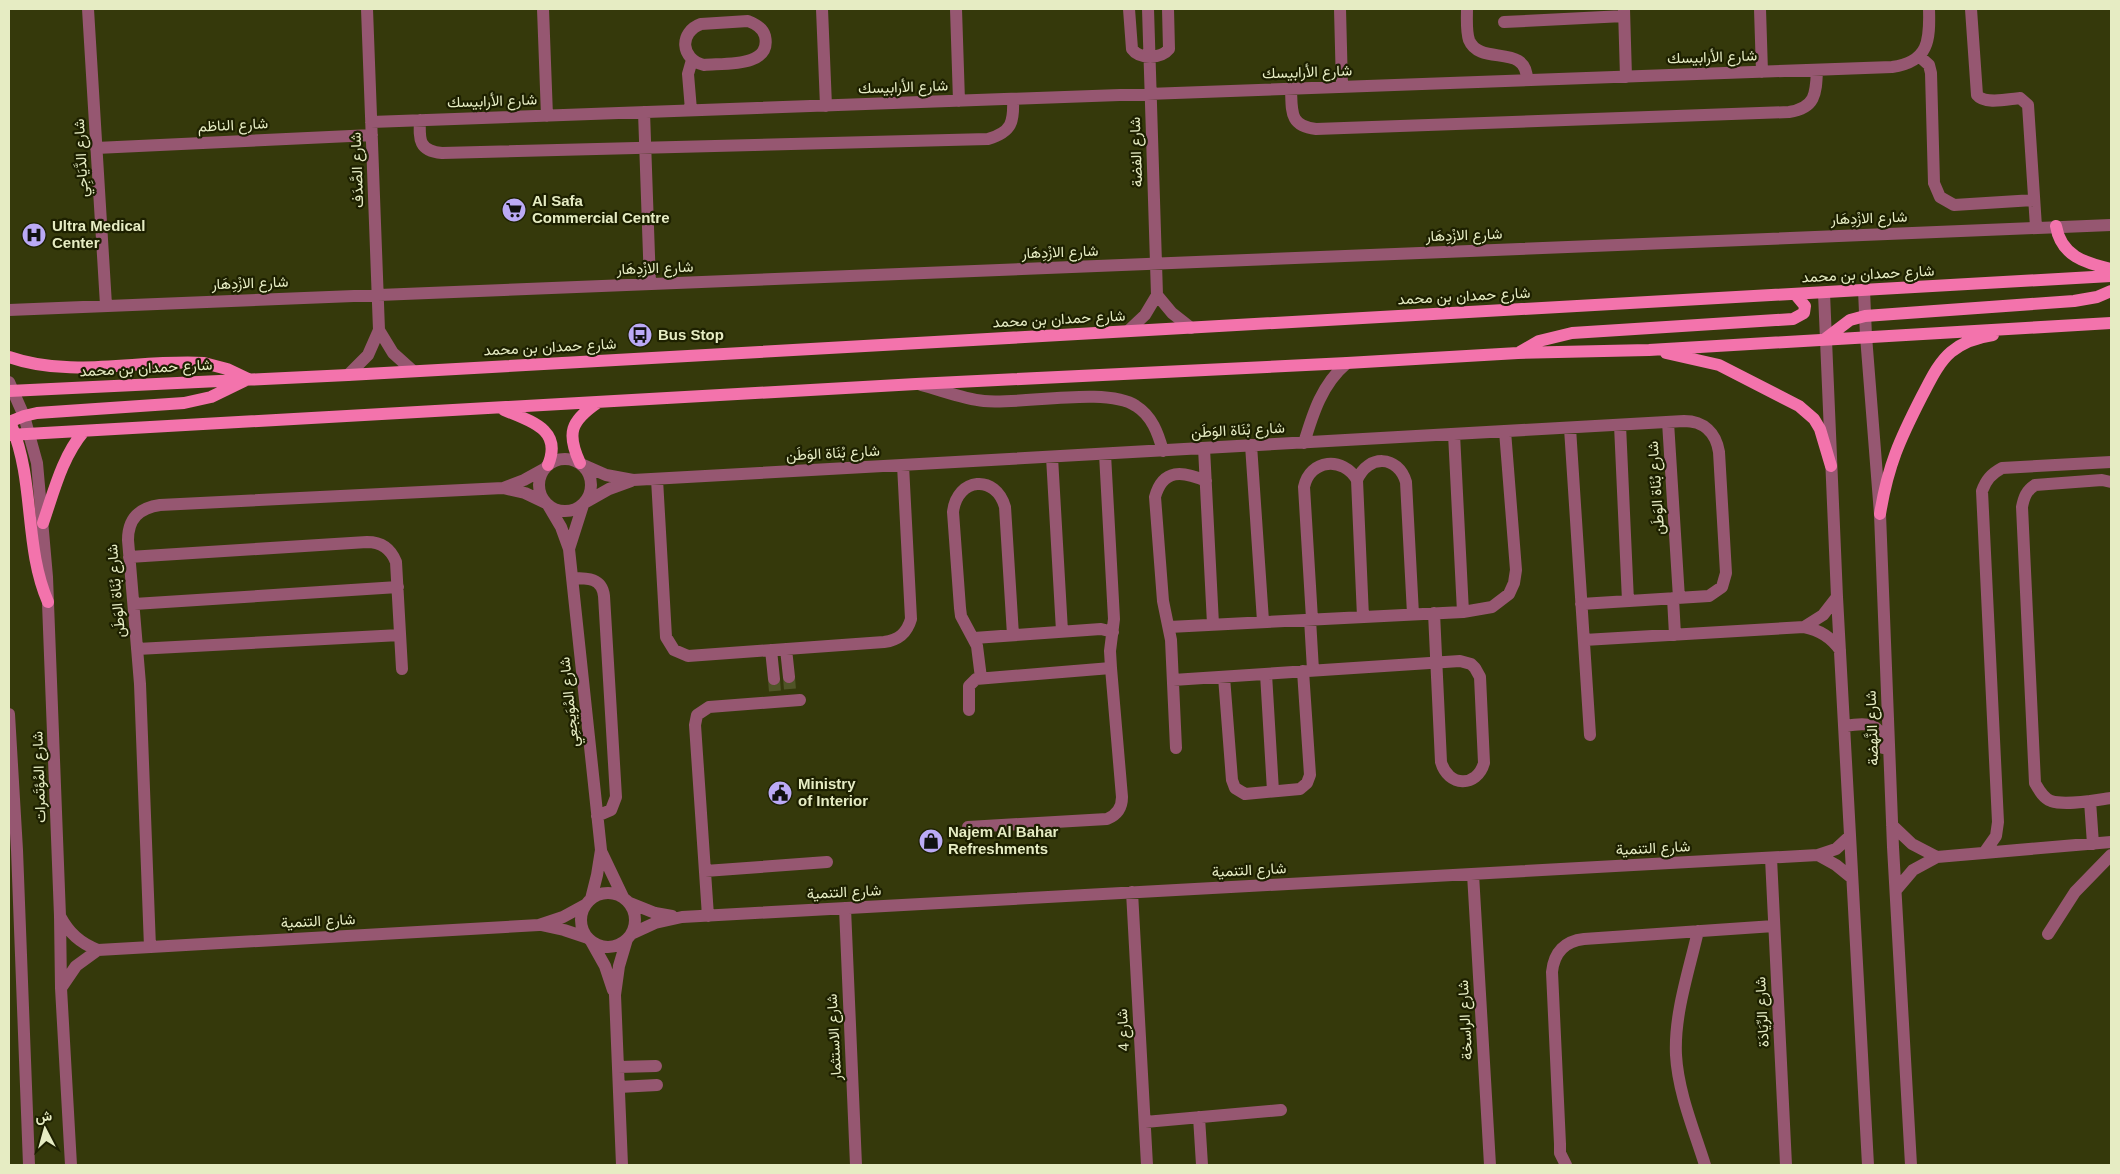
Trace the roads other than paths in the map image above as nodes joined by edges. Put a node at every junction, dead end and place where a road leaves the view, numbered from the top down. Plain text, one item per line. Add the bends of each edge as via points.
1 (88, 9) edge
2 (367, 9) edge
3 (543, 9) edge
4 (822, 9) edge
5 (956, 9) edge
6 (1129, 9) edge
7 (1148, 9) edge
8 (1168, 9) edge
9 (1340, 9) edge
10 (1467, 9) edge
11 (1760, 9) edge
12 (1928, 9) edge
13 (1972, 9) edge
14 (1624, 12) edge
15 (1504, 22) dead end
16 (1149, 56) junction
17 (1920, 56) junction
18 (692, 60) junction
19 (1817, 70) junction
20 (1762, 72) junction
21 (1626, 76) junction
22 (1527, 80) junction
23 (1342, 87) junction
24 (1291, 89) junction
25 (1151, 94) junction
26 (1013, 99) junction
27 (959, 101) junction
28 (826, 106) junction
29 (691, 110) junction
30 (644, 112) junction
31 (547, 116) junction
32 (420, 120) junction
33 (372, 129) junction
34 (96, 148) junction
35 (645, 148) junction
36 (2034, 200) junction
37 (2111, 225) edge
38 (2056, 226) junction
39 (2036, 227) junction
40 (1156, 264) junction
41 (2111, 270) edge
42 (2111, 276) edge
43 (650, 284) junction
44 (1864, 290) junction
45 (2111, 291) edge
46 (1824, 293) junction
47 (1795, 294) junction
48 (378, 295) junction
49 (1157, 295) junction
50 (106, 305) junction
51 (10, 310) edge
52 (1865, 316) junction
53 (2111, 323) edge
54 (2043, 326) junction
55 (1191, 328) junction
56 (379, 330) junction
57 (1128, 331) junction
58 (1866, 336) junction
59 (1825, 339) junction
60 (1648, 350) junction
61 (1518, 353) junction
62 (9, 357) edge
63 (1347, 364) junction
64 (413, 371) junction
65 (348, 376) junction
66 (248, 379) junction
67 (916, 384) junction
68 (10, 392) edge
69 (598, 403) junction
70 (499, 408) junction
71 (24, 416) junction
72 (1668, 422) junction
73 (1620, 425) junction
74 (10, 427) edge
75 (1570, 428) junction
76 (84, 431) junction
77 (1505, 431) junction
78 (30, 433) junction
79 (1454, 434) junction
80 (1304, 443) junction
81 (1252, 445) junction
82 (1204, 448) junction
83 (1163, 450) junction
84 (1105, 454) junction
85 (1052, 457) junction
86 (2111, 462) edge
87 (581, 464) junction
88 (903, 465) junction
89 (1832, 466) junction
90 (546, 467) junction
91 (657, 479) junction
92 (633, 480) junction
93 (1357, 480) junction
94 (1206, 481) junction
95 (2111, 482) edge
96 (503, 488) junction
97 (584, 503) junction
98 (547, 504) junction
99 (1880, 514) junction
100 (43, 523) junction
101 (569, 550) junction
102 (129, 557) junction
103 (572, 578) junction
104 (398, 588) junction
105 (1676, 598) junction
106 (1837, 598) junction
107 (1628, 601) junction
108 (48, 602) junction
109 (134, 604) junction
110 (1581, 604) junction
111 (1463, 612) junction
112 (1434, 613) junction
113 (1413, 614) junction
114 (1363, 616) junction
115 (1311, 619) junction
116 (1263, 621) junction
117 (1213, 624) junction
118 (1169, 627) junction
119 (1804, 627) junction
120 (1062, 631) junction
121 (1113, 632) junction
122 (1013, 634) junction
123 (400, 635) junction
124 (1675, 635) junction
125 (974, 638) junction
126 (1584, 640) junction
127 (137, 649) junction
128 (786, 649) junction
129 (772, 650) junction
130 (1840, 650) junction
131 (1436, 662) junction
132 (1111, 668) junction
133 (402, 669) dead end
134 (1308, 671) junction
135 (1266, 674) junction
136 (1224, 676) junction
137 (981, 678) junction
138 (1173, 680) junction
139 (775, 691) junction
140 (969, 710) dead end
141 (9, 714) edge
142 (1845, 726) junction
143 (1590, 735) dead end
144 (1176, 748) dead end
145 (1273, 791) junction
146 (2111, 798) edge
147 (2090, 800) junction
148 (597, 816) junction
149 (1892, 824) junction
150 (968, 826) dead end
151 (1849, 836) junction
152 (2111, 842) edge
153 (2093, 844) junction
154 (1893, 847) junction
155 (601, 850) junction
156 (1984, 853) junction
157 (13, 855) edge
158 (1818, 855) junction
159 (2111, 855) edge
160 (1937, 857) junction
161 (1771, 858) junction
162 (827, 862) dead end
163 (705, 871) junction
164 (1472, 874) junction
165 (1852, 878) junction
166 (1896, 890) junction
167 (1132, 892) junction
168 (9, 897) edge
169 (626, 900) junction
170 (588, 902) junction
171 (19, 908) junction
172 (845, 908) junction
173 (60, 916) junction
174 (708, 916) junction
175 (682, 917) junction
176 (539, 925) junction
177 (1774, 926) junction
178 (1698, 931) junction
179 (2048, 934) dead end
180 (629, 937) junction
181 (590, 939) junction
182 (150, 947) junction
183 (98, 950) junction
184 (61, 988) junction
185 (615, 994) junction
186 (656, 1066) dead end
187 (618, 1067) junction
188 (657, 1085) dead end
189 (618, 1087) junction
190 (1280, 1110) dead end
191 (1198, 1117) junction
192 (1145, 1122) junction
193 (29, 1165) edge
194 (71, 1165) edge
195 (622, 1165) edge
196 (856, 1165) edge
197 (1148, 1165) edge
198 (1202, 1165) edge
199 (1490, 1165) edge
200 (1566, 1165) edge
201 (1706, 1165) edge
202 (1786, 1165) edge
203 (1868, 1165) edge
204 (1911, 1165) edge

1 - 34 street, شارع الدَّيَاجِي
2 - 33 street, شارع الصَّدَف
3 - 31 street
4 - 28 street
5 - 27 street
6 - 16 street via 1132,49 1137,54
7 - 16 street, شارع الفضة
8 - 16 street via 1169,48 1163,54
9 - 23 street
10 - 22 street via 1468,36 1472,46 1482,52 1519,61 1526,69
11 - 20 street
12 - 17 street via 1930,34
13 - 36 street via 1977,95 1986,100 2020,98 2028,105
14 - 15 street
14 - 21 street
16 - 25 street, شارع الفضة
17 - 19 street, شارع الأرابيسك via 1902,66
17 - 36 street via 1931,73 1934,183 1940,197 1954,205
18 - 18 street via 704,64 754,60 764,50 764,32 748,21 695,26 686,37 685,44
18 - 29 street via 688,74
19 - 20 street, شارع الأرابيسك
19 - 24 street via 1813,99 1803,108 1789,112 1316,128 1300,125 1294,119
20 - 21 street, شارع الأرابيسك
21 - 22 street, شارع الأرابيسك
22 - 23 street, شارع الأرابيسك
23 - 24 street, شارع الأرابيسك
24 - 25 street, شارع الأرابيسك
25 - 26 street, شارع الأرابيسك
25 - 40 street, شارع الفضة
26 - 27 street, شارع الأرابيسك
26 - 35 street via 1014,114 1007,130 988,139
27 - 28 street, شارع الأرابيسك
28 - 29 street, شارع الأرابيسك
29 - 30 street, شارع الأرابيسك
30 - 31 street, شارع الأرابيسك
30 - 35 street
31 - 32 street, شارع الأرابيسك
32 - 33 street, شارع الأرابيسك
32 - 35 street via 419,136 432,152
33 - 34 street, شارع الناظم
33 - 48 street, شارع الصَّدَف
34 - 50 street, شارع الدَّيَاجِي
35 - 43 street
36 - 39 street
37 - 38 street, شارع الازْدِهَار
38 - 39 street, شارع الازْدِهَار
38 - 41 main road via 2062,243 2076,258
39 - 40 street, شارع الازْدِهَار
40 - 43 street, شارع الازْدِهَار
40 - 49 street, شارع الفضة
42 - 44 main road, شارع حمدان بن محمد
43 - 48 street, شارع الازْدِهَار
44 - 46 main road, شارع حمدان بن محمد
44 - 52 street, شارع النَّهضة
45 - 52 main road via 2074,301
46 - 47 main road, شارع حمدان بن محمد
46 - 59 street, شارع النَّهضة
47 - 55 main road, شارع حمدان بن محمد
47 - 61 main road via 1805,306 1804,313 1793,319 1572,333 1538,341
48 - 50 street, شارع الازْدِهَار
48 - 56 street, شارع الصَّدَف
49 - 55 street
49 - 57 street via 1145,315
50 - 51 street, شارع الازْدِهَار
52 - 58 street, شارع النَّهضة
52 - 59 main road via 1850,320
53 - 54 main road
54 - 58 main road
54 - 99 main road via 1970,341 1952,351 1938,366 1894,452
55 - 57 main road, شارع حمدان بن محمد
56 - 64 street, شارع الصَّدَف via 393,353
56 - 65 street, شارع الصَّدَف via 368,355
57 - 64 main road, شارع حمدان بن محمد
58 - 59 main road
58 - 99 street, شارع النَّهضة
59 - 60 main road
59 - 89 street, شارع النَّهضة
60 - 61 main road
60 - 89 main road via 1719,365 1800,406 1820,429
61 - 63 main road
62 - 66 main road via 34,365 60,368 204,363 227,368
63 - 67 main road
63 - 80 street via 1337,371 1324,390
64 - 65 main road, شارع حمدان بن محمد
65 - 66 main road, شارع حمدان بن محمد
66 - 68 main road, شارع حمدان بن محمد
66 - 71 main road via 211,397 184,403
67 - 69 main road
67 - 83 street via 984,401 1107,397 1135,405 1151,420
68 - 71 street, شارع المُؤتَمرات
69 - 70 main road
69 - 87 main road via 581,415 572,429 573,446
70 - 76 main road
70 - 90 main road via 547,432 552,451
71 - 74 main road
71 - 78 street, شارع المُؤتَمرات
72 - 73 street, شارع بُنَاة الوَطَن
72 - 105 street, شارع بُنَاة الوَطَن
72 - 105 street via 1700,424 1714,436 1719,452 1724,580 1716,593 1709,596
73 - 75 street, شارع بُنَاة الوَطَن
73 - 107 street
74 - 78 main road
74 - 108 main road via 25,476 39,577
75 - 77 street, شارع بُنَاة الوَطَن
75 - 110 street
76 - 78 main road
76 - 100 main road via 62,465
77 - 79 street, شارع بُنَاة الوَطَن
77 - 111 street via 1516,570 1514,583 1501,601 1481,610
78 - 100 street, شارع المُؤتَمرات via 37,463
79 - 80 street, شارع بُنَاة الوَطَن
79 - 111 street
80 - 81 street, شارع بُنَاة الوَطَن
81 - 82 street, شارع بُنَاة الوَطَن
81 - 116 street
82 - 83 street, شارع بُنَاة الوَطَن
82 - 94 street
83 - 84 street, شارع بُنَاة الوَطَن
84 - 85 street, شارع بُنَاة الوَطَن
84 - 121 street
85 - 88 street, شارع بُنَاة الوَطَن
85 - 120 street
86 - 156 street via 2002,468 1986,481 1982,491 1998,822 1996,836
87 - 90 street via 563,459
87 - 92 street, شارع بُنَاة الوَطَن via 606,475
87 - 97 street via 591,478 592,486
88 - 91 street, شارع بُنَاة الوَطَن
88 - 128 street via 911,612 905,632 884,642
89 - 106 street, شارع النَّهضة
90 - 96 street, شارع بُنَاة الوَطَن
90 - 98 street via 539,486
91 - 92 street, شارع بُنَاة الوَطَن
91 - 129 street via 665,630 669,644 680,654 688,656
92 - 97 street, شارع بُنَاة الوَطَن
93 - 113 street via 1365,468 1378,461 1393,464 1404,475
93 - 114 street
93 - 115 street via 1343,466 1330,463 1316,468 1306,480
94 - 117 street
94 - 118 street via 1176,473 1161,482 1155,496 1162,601
95 - 147 street via 2035,485 2028,490 2022,507 2035,783 2041,794 2050,800
96 - 98 street, شارع بُنَاة الوَطَن via 525,493
96 - 102 street, شارع بُنَاة الوَطَن via 150,506 136,515 128,530
97 - 98 street via 569,511
97 - 101 street, شارع المُوَيجعِي
98 - 101 street, شارع المُوَيجعِي via 561,527
99 - 149 street, شارع النَّهضة
100 - 108 street, شارع المُؤتَمرات
101 - 103 street, شارع المُوَيجعِي
102 - 104 street via 375,542 389,549 393,555
102 - 109 street, شارع بُنَاة الوَطَن
103 - 148 street, شارع المُوَيجعِي
103 - 148 street via 598,582 604,596 616,797 612,810
104 - 109 street
104 - 123 street
105 - 107 street
105 - 124 street, شارع بُنَاة الوَطَن
106 - 119 street via 1823,615
106 - 130 street, شارع النَّهضة
107 - 110 street
108 - 173 street, شارع المُؤتَمرات
109 - 127 street, شارع بُنَاة الوَطَن
110 - 126 street
111 - 112 street
112 - 113 street
112 - 131 street
113 - 114 street
114 - 115 street
115 - 116 street
115 - 134 street
116 - 117 street
117 - 118 street
118 - 138 street
119 - 124 street
119 - 130 street via 1821,632
120 - 121 street via 1101,629
120 - 122 street
121 - 132 street
122 - 125 street
122 - 125 street via 1005,507 997,491 981,484 964,489 954,503 953,512 961,616
123 - 127 street
123 - 133 street
124 - 126 street
125 - 137 street
126 - 143 street
127 - 182 street, شارع بُنَاة الوَطَن
128 - 129 street
128 - 139 street via 792,692
129 - 139 street
130 - 142 street, شارع النَّهضة
131 - 131 street via 1441,762 1447,774 1466,781 1478,775 1484,763 1480,677 1475,668 1465,661
131 - 134 street
132 - 137 street
132 - 150 street via 1122,797 1117,813 1101,820
134 - 135 street
134 - 145 street via 1309,780 1300,789
135 - 136 street
135 - 145 street
136 - 138 street
136 - 145 street via 1233,784 1245,794
137 - 140 street via 969,686
138 - 144 street
139 - 163 street via 709,707 697,715 695,725
141 - 157 street, شارع المُؤتَمرات
142 - 151 street, شارع النَّهضة
142 - 154 street via 1866,723 1879,731 1882,738 1885,819
146 - 147 street
147 - 153 street
148 - 155 street, شارع المُوَيجعِي
149 - 154 street, شارع النَّهضة
149 - 160 street via 1912,844
151 - 158 street, شارع التنمية via 1836,849
151 - 165 street, شارع النَّهضة
152 - 153 street
153 - 156 street
154 - 166 street, شارع النَّهضة
155 - 169 street, شارع المُوَيجعِي
155 - 170 street, شارع المُوَيجعِي
156 - 160 street
157 - 171 street, شارع المُؤتَمرات
158 - 161 street, شارع التنمية
158 - 165 street
159 - 179 street via 2075,892
160 - 166 street via 1913,870
161 - 164 street, شارع التنمية
161 - 177 street, شارع الرِّيَادَة
162 - 163 street
163 - 174 street
164 - 167 street, شارع التنمية
164 - 199 street, شارع الراسخة
165 - 203 street, شارع النَّهضة
166 - 204 street, شارع النَّهضة
167 - 172 street, شارع التنمية
167 - 192 street, شارع 4
168 - 171 street
169 - 170 street via 607,893
169 - 175 street, شارع التنمية via 655,913
169 - 180 street via 635,918
170 - 176 street, شارع التنمية via 563,917
170 - 181 street via 581,922
171 - 193 street, شارع المُؤتَمرات
172 - 174 street, شارع التنمية
172 - 196 street, شارع الاستثمار
173 - 183 street via 75,938
173 - 184 street, شارع المُؤتَمرات
174 - 175 street, شارع التنمية
175 - 180 street, شارع التنمية via 655,923
176 - 181 street, شارع التنمية
176 - 182 street, شارع التنمية
177 - 178 street
177 - 202 street, شارع الرِّيَادَة
178 - 200 street via 1575,940 1558,952 1552,972 1560,1153
178 - 201 street via 1678,1022 1676,1054 1680,1082
180 - 181 street via 609,947
180 - 185 street via 619,966
181 - 185 street
182 - 183 street, شارع التنمية
183 - 184 street via 76,966
184 - 194 street, شارع المُؤتَمرات
185 - 187 street
186 - 187 street
187 - 189 street
188 - 189 street
189 - 195 street
190 - 191 street
191 - 192 street
191 - 198 street
192 - 197 street, شارع 4

